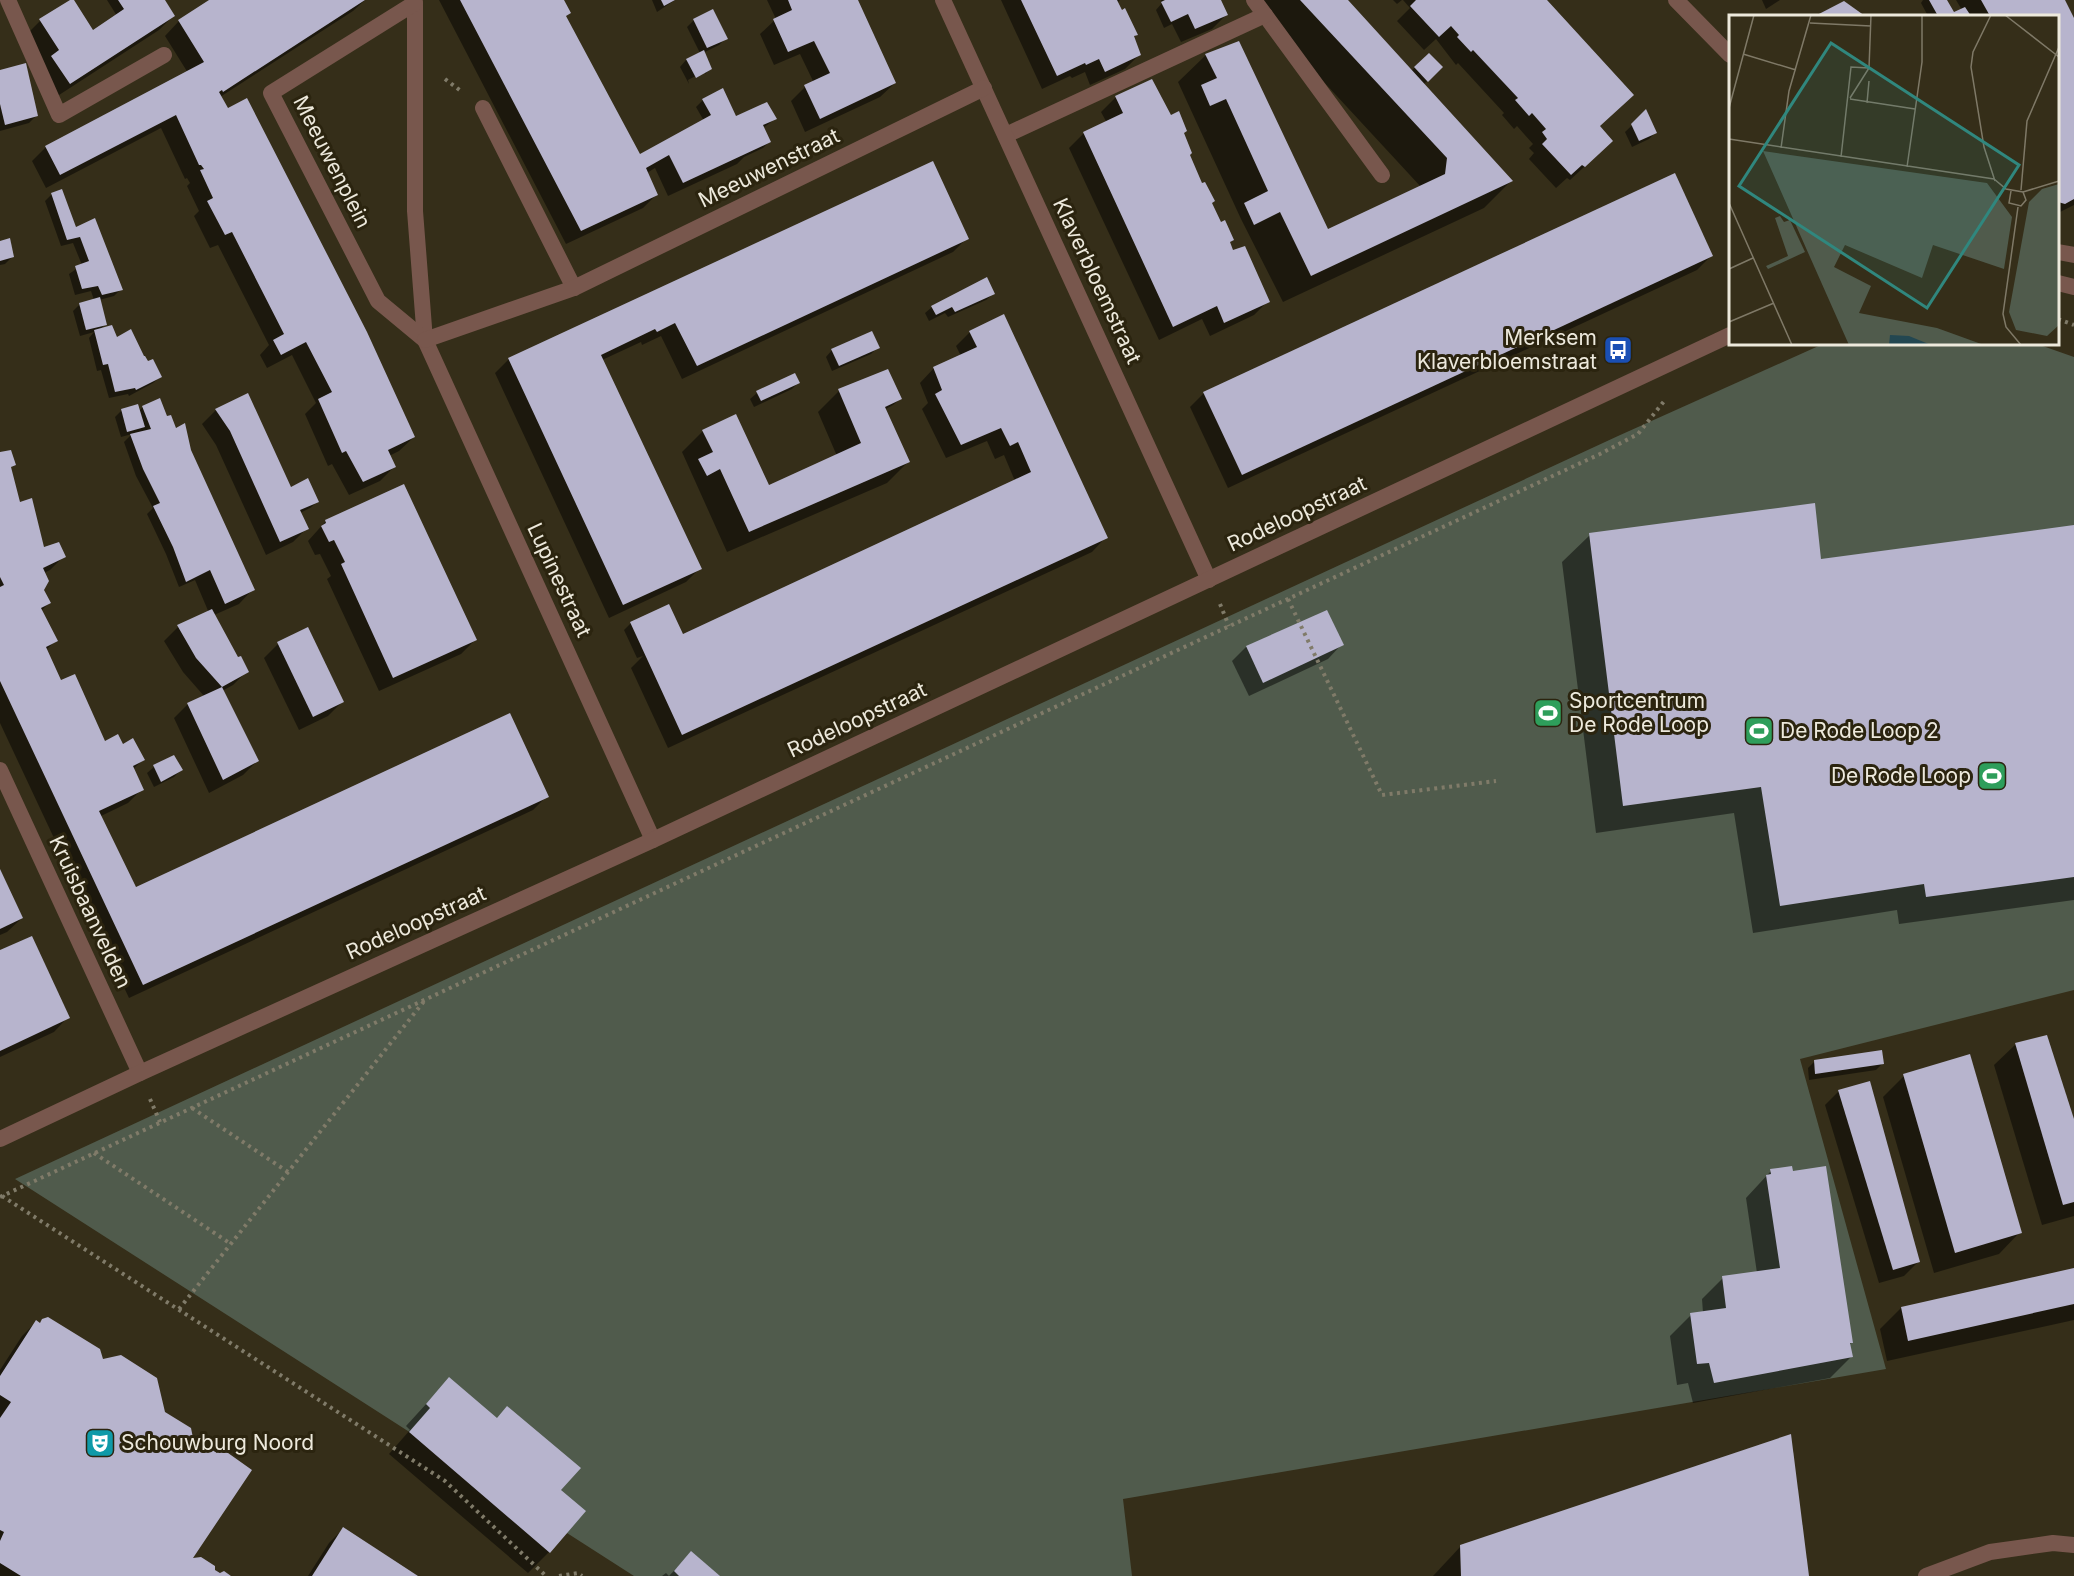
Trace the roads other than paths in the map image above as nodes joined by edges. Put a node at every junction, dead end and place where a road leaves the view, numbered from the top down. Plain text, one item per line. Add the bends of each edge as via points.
1 (8, 0) edge
2 (942, 0) edge
3 (1254, 0) edge
4 (1676, 0) edge
5 (415, 2) edge
6 (1265, 15) junction
7 (1729, 53) edge
8 (164, 55) dead end
9 (984, 88) junction
10 (483, 108) road end
11 (1006, 135) junction
12 (1382, 175) dead end
13 (2059, 252) edge
14 (2074, 255) edge
15 (2059, 283) edge
16 (2074, 287) edge
17 (574, 288) junction
18 (1729, 336) edge
19 (425, 340) junction
20 (1209, 580) junction
21 (0, 770) edge
22 (653, 840) junction
23 (140, 1073) junction
24 (0, 1139) edge
25 (2074, 1545) edge
26 (1926, 1576) edge

1 - 8 street via 59,115
2 - 9 street, Klaverbloemstraat
3 - 6 street
4 - 7 street
5 - 19 street, Meeuwenplein via 415,211
5 - 19 street, Meeuwenplein via 271,93 378,301
6 - 11 street
6 - 12 street
9 - 11 street, Klaverbloemstraat
9 - 17 street, Meeuwenstraat
10 - 17 street
11 - 20 street, Klaverbloemstraat
13 - 14 street
15 - 16 street
17 - 19 street
18 - 20 street, Rodeloopstraat
19 - 22 street, Lupinestraat
20 - 22 street, Rodeloopstraat
21 - 23 street, Kruisbaanvelden
22 - 23 street, Rodeloopstraat
23 - 24 street, Rodeloopstraat
25 - 26 street via 2053,1543 1990,1552

